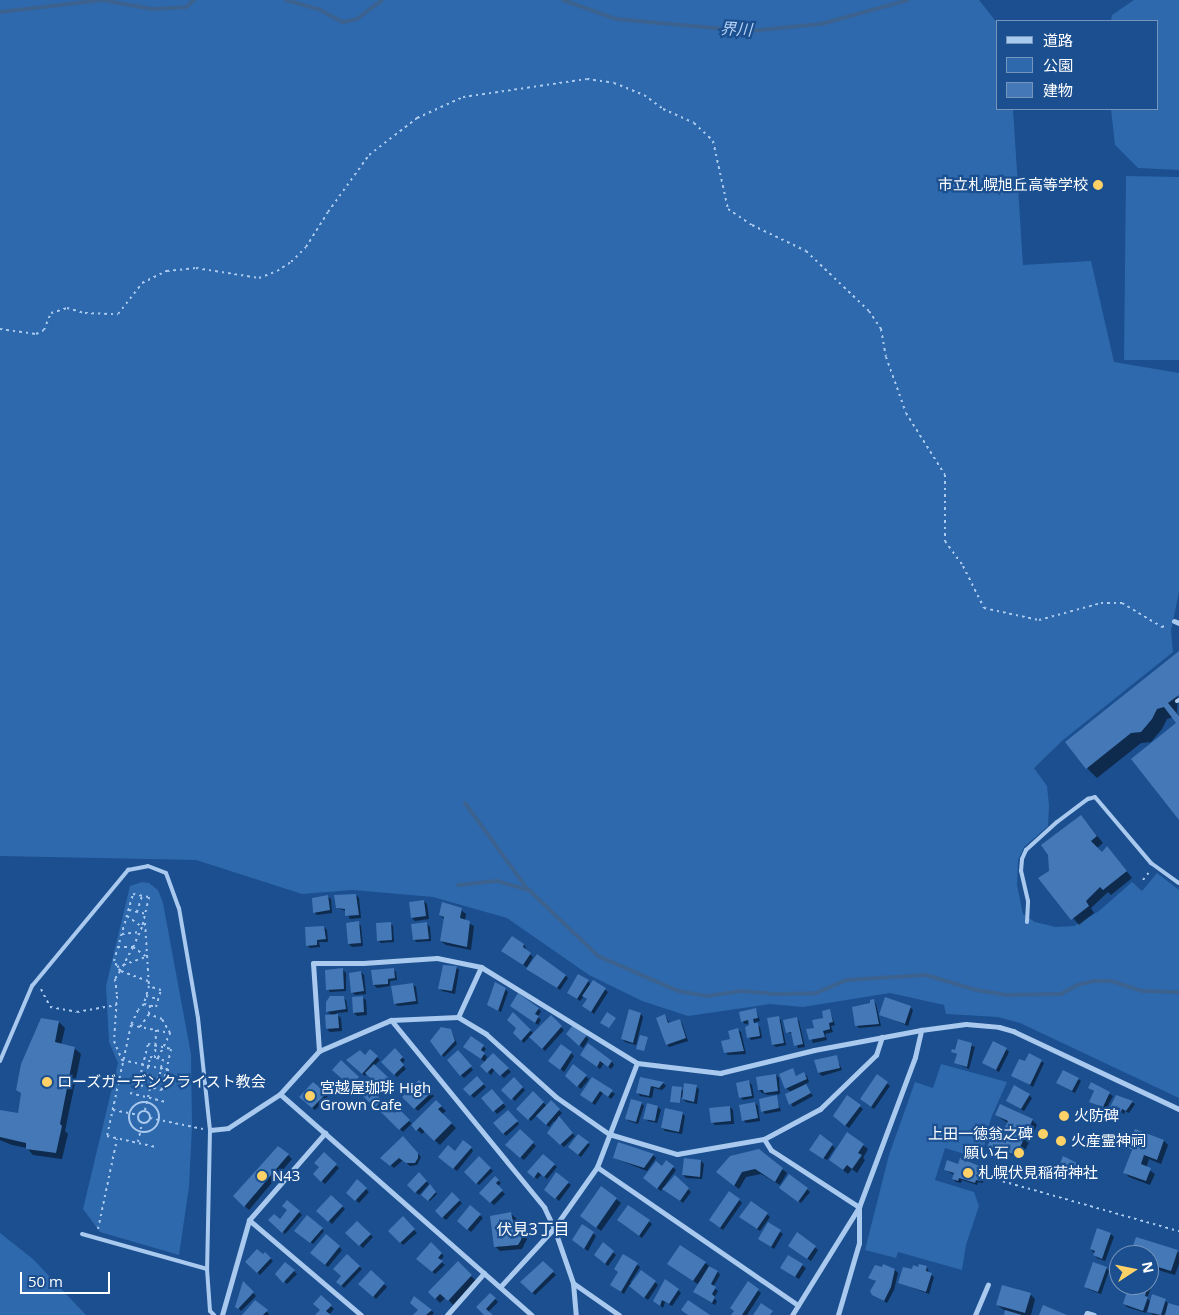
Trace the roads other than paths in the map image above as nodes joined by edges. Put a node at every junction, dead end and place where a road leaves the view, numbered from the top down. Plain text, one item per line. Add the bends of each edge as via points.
1 (1179, 883) edge
2 (1028, 922) dead end
3 (481, 967) junction
4 (458, 1017) junction
5 (391, 1020) junction
6 (921, 1030) junction
7 (882, 1037) junction
8 (319, 1051) junction
9 (0, 1061) edge
10 (637, 1063) junction
11 (280, 1094) junction
12 (1179, 1109) edge
13 (210, 1130) junction
14 (325, 1133) junction
15 (609, 1134) junction
16 (764, 1139) junction
17 (597, 1167) junction
18 (859, 1206) junction
19 (249, 1220) junction
20 (554, 1228) junction
21 (82, 1234) dead end
22 (207, 1269) junction
23 (484, 1273) junction
24 (573, 1283) junction
25 (988, 1284) dead end
26 (500, 1287) junction
27 (798, 1305) junction
28 (214, 1315) edge
29 (222, 1315) edge
30 (361, 1315) edge
31 (447, 1315) edge
32 (532, 1315) edge
33 (576, 1315) edge
34 (619, 1315) edge
35 (792, 1315) edge
36 (838, 1315) edge
37 (975, 1315) edge
38 (1086, 1315) edge
39 (1094, 1315) edge

1 - 2 lane via 1154,865 1095,797 1058,822 1026,850 1021,871 1028,901
3 - 4 street
3 - 8 street via 437,958 313,963
3 - 10 street
4 - 5 street
4 - 15 street via 486,1034 556,1096
5 - 8 street
5 - 20 street via 544,1207
6 - 7 street
6 - 12 street via 966,1024 1013,1031
6 - 18 street via 915,1056
7 - 10 street via 720,1073
7 - 16 street via 876,1055 820,1109
8 - 11 street
9 - 13 lane via 37,980 128,870 148,866 166,873 180,908 197,1008
10 - 15 street
11 - 13 street via 228,1128
11 - 14 street
13 - 22 lane
14 - 19 street
14 - 23 street
15 - 16 street via 677,1154
15 - 17 street
16 - 18 street via 771,1150
17 - 20 street
17 - 27 street
18 - 27 street
18 - 36 street via 860,1243
19 - 29 street
19 - 30 street
20 - 24 street
20 - 26 street
21 - 22 lane
22 - 28 lane via 210,1311
23 - 26 street
23 - 31 street
24 - 33 street
24 - 34 street
25 - 37 street
26 - 32 street
27 - 35 street
38 - 39 street

